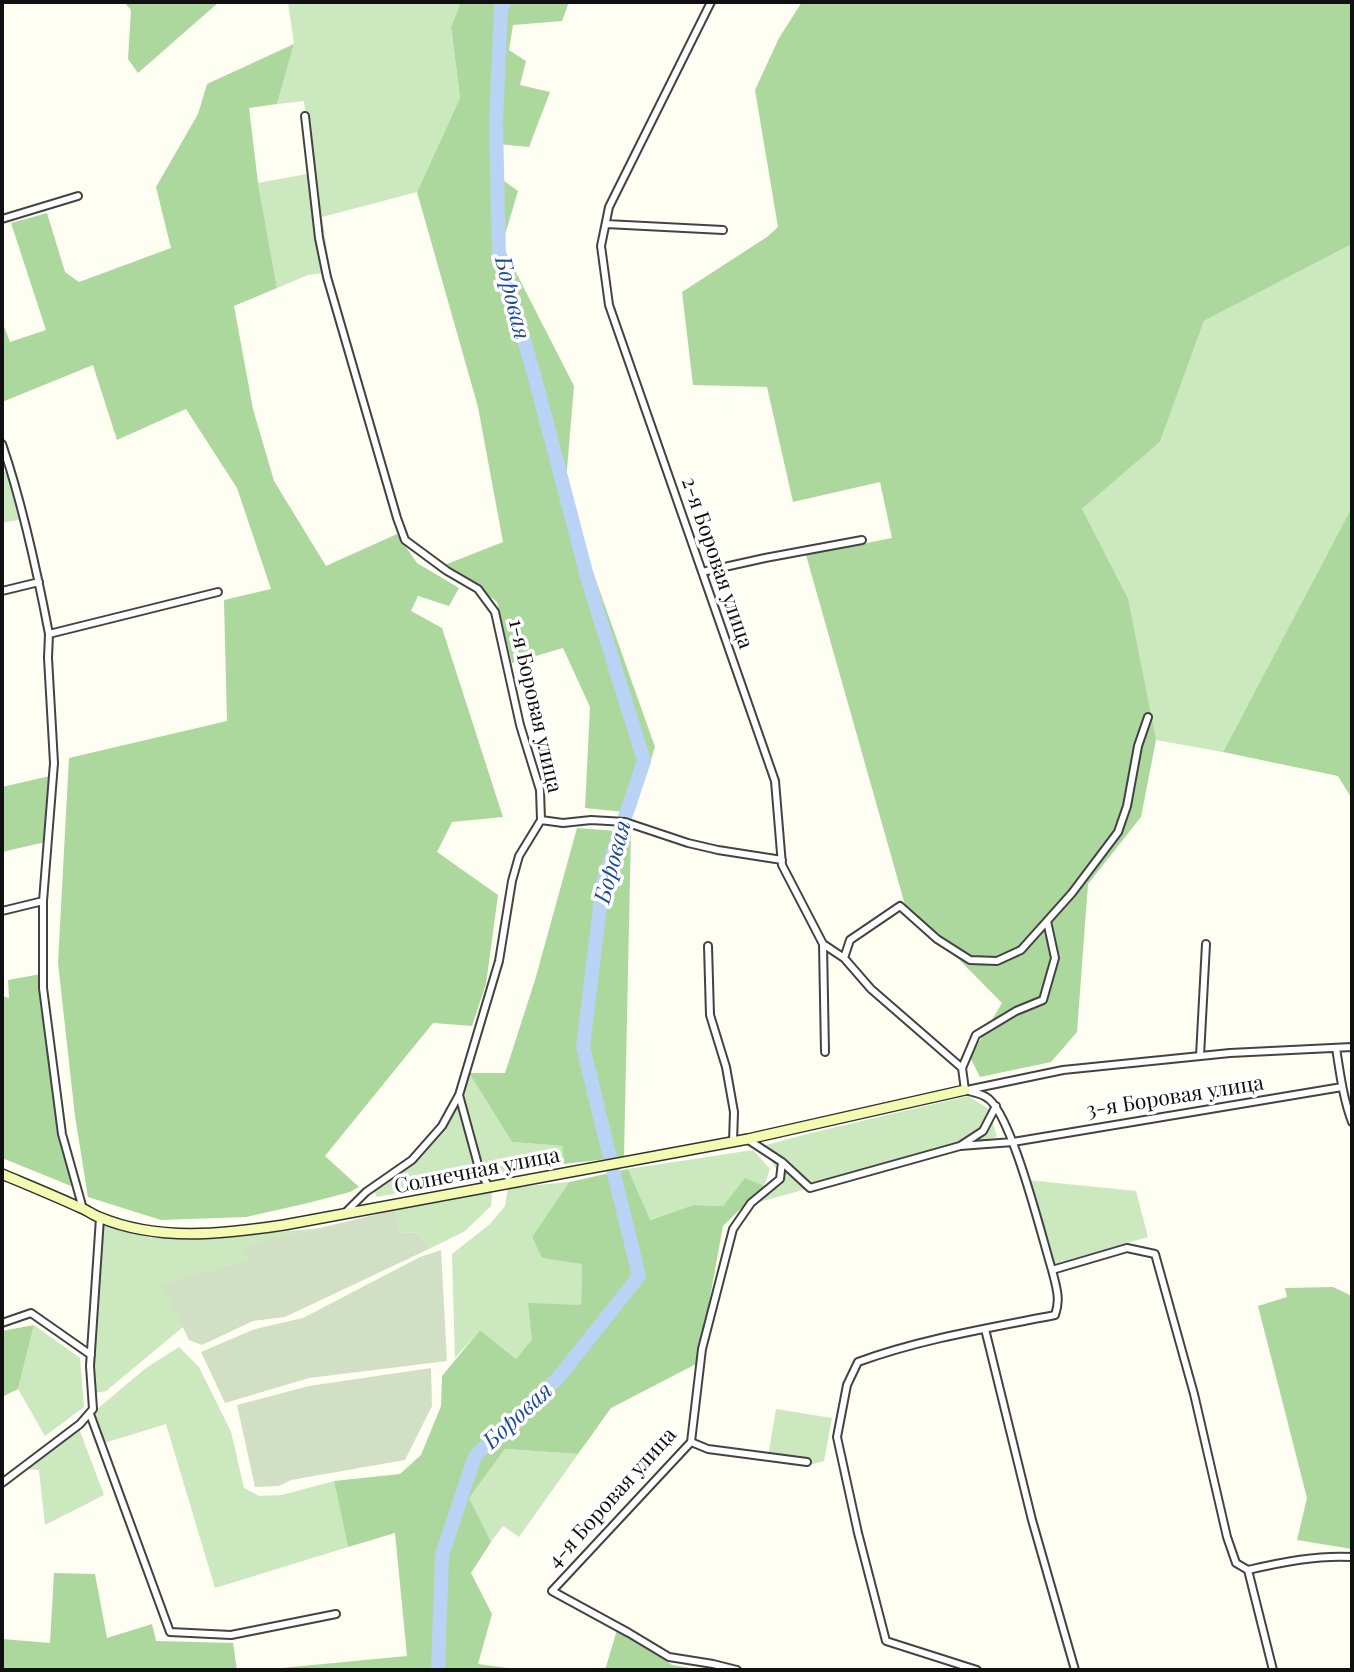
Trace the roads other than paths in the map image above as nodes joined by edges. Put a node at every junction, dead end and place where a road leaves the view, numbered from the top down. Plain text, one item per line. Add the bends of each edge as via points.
1 (711, 2) edge
2 (305, 116) dead end
3 (78, 196) dead end
4 (2, 219) edge
5 (606, 225) junction
6 (723, 230) dead end
7 (2, 444) edge
8 (5, 466) edge
9 (862, 540) dead end
10 (702, 572) junction
11 (39, 582) junction
12 (2, 591) edge
13 (218, 592) dead end
14 (49, 634) junction
15 (1148, 717) dead end
16 (541, 820) junction
17 (782, 860) junction
18 (43, 901) junction
19 (2, 911) edge
20 (1047, 921) junction
21 (824, 944) junction
22 (1206, 944) dead end
23 (708, 946) dead end
24 (844, 958) junction
25 (1350, 1045) edge
26 (1336, 1048) junction
27 (825, 1052) dead end
28 (1200, 1056) junction
29 (962, 1068) junction
30 (1342, 1087) junction
31 (965, 1090) junction
32 (459, 1095) junction
33 (996, 1106) junction
34 (1352, 1122) edge
35 (747, 1139) junction
36 (733, 1142) junction
37 (1013, 1142) junction
38 (960, 1146) junction
39 (782, 1162) junction
40 (2, 1174) edge
41 (489, 1187) junction
42 (83, 1209) junction
43 (344, 1214) junction
44 (100, 1218) junction
45 (1052, 1270) junction
46 (2, 1324) edge
47 (985, 1329) junction
48 (91, 1355) junction
49 (90, 1414) junction
50 (691, 1442) junction
51 (807, 1462) dead end
52 (2, 1483) edge
53 (1352, 1557) edge
54 (1248, 1570) junction
55 (336, 1614) dead end
56 (737, 1670) edge
57 (977, 1670) edge
58 (1075, 1670) edge
59 (1273, 1670) edge

1 - 5 street, 2-я Боровая улица via 609,207
2 - 16 street, 1-я Боровая улица via 327,277 397,518 405,540 478,589 495,612 540,790
3 - 4 street
5 - 6 street
5 - 10 street, 2-я Боровая улица via 601,246 609,305
7 - 8 street
8 - 11 street
9 - 10 street
10 - 17 street, 2-я Боровая улица via 775,781
11 - 12 street
11 - 14 street
13 - 14 street
14 - 18 street via 54,763
15 - 20 street via 1118,832
16 - 17 street via 625,822 688,843
16 - 32 street, 1-я Боровая улица via 519,856 499,961
17 - 21 street, 2-я Боровая улица
18 - 19 street
18 - 42 street via 43,988 56,1094
20 - 24 street via 1021,950 997,961 970,960 937,939 900,906 850,940
20 - 29 street via 1055,958 1043,1000 976,1035
21 - 24 street, 2-я Боровая улица
21 - 27 street
22 - 28 street
23 - 36 street via 710,1015 726,1067 734,1112
24 - 29 street, 2-я Боровая улица via 871,989
25 - 26 street
26 - 28 street
26 - 30 street
28 - 31 street via 1063,1070
29 - 31 street
30 - 34 street
30 - 37 street, 3-я Боровая улица
31 - 33 street via 987,1097
31 - 35 street, Солнечная улица
32 - 41 street via 480,1172
32 - 43 street, 1-я Боровая улица via 442,1126 412,1160 366,1192
33 - 37 street
33 - 38 street via 983,1131
35 - 36 street, Солнечная улица
35 - 39 street
36 - 41 street, Солнечная улица
37 - 38 street, 3-я Боровая улица
37 - 45 street
38 - 39 street via 810,1188
39 - 50 street, 4-я Боровая улица via 780,1179 751,1203 733,1229 702,1349
40 - 42 street, Солнечная улица
41 - 43 street, Солнечная улица
42 - 44 street, Солнечная улица
43 - 44 street, Солнечная улица via 201,1234 139,1229
44 - 48 street
45 - 47 street via 1058,1297 1055,1315
45 - 54 street via 1127,1248 1155,1254 1227,1537 1236,1563
46 - 48 street via 30,1313
47 - 57 street via 858,1362 847,1385 837,1437 886,1641
47 - 58 street
48 - 49 street
49 - 52 street
49 - 55 street via 170,1632 231,1635
50 - 51 street via 708,1449
50 - 56 street, 4-я Боровая улица via 552,1591 670,1657
53 - 54 street via 1287,1560
54 - 59 street

